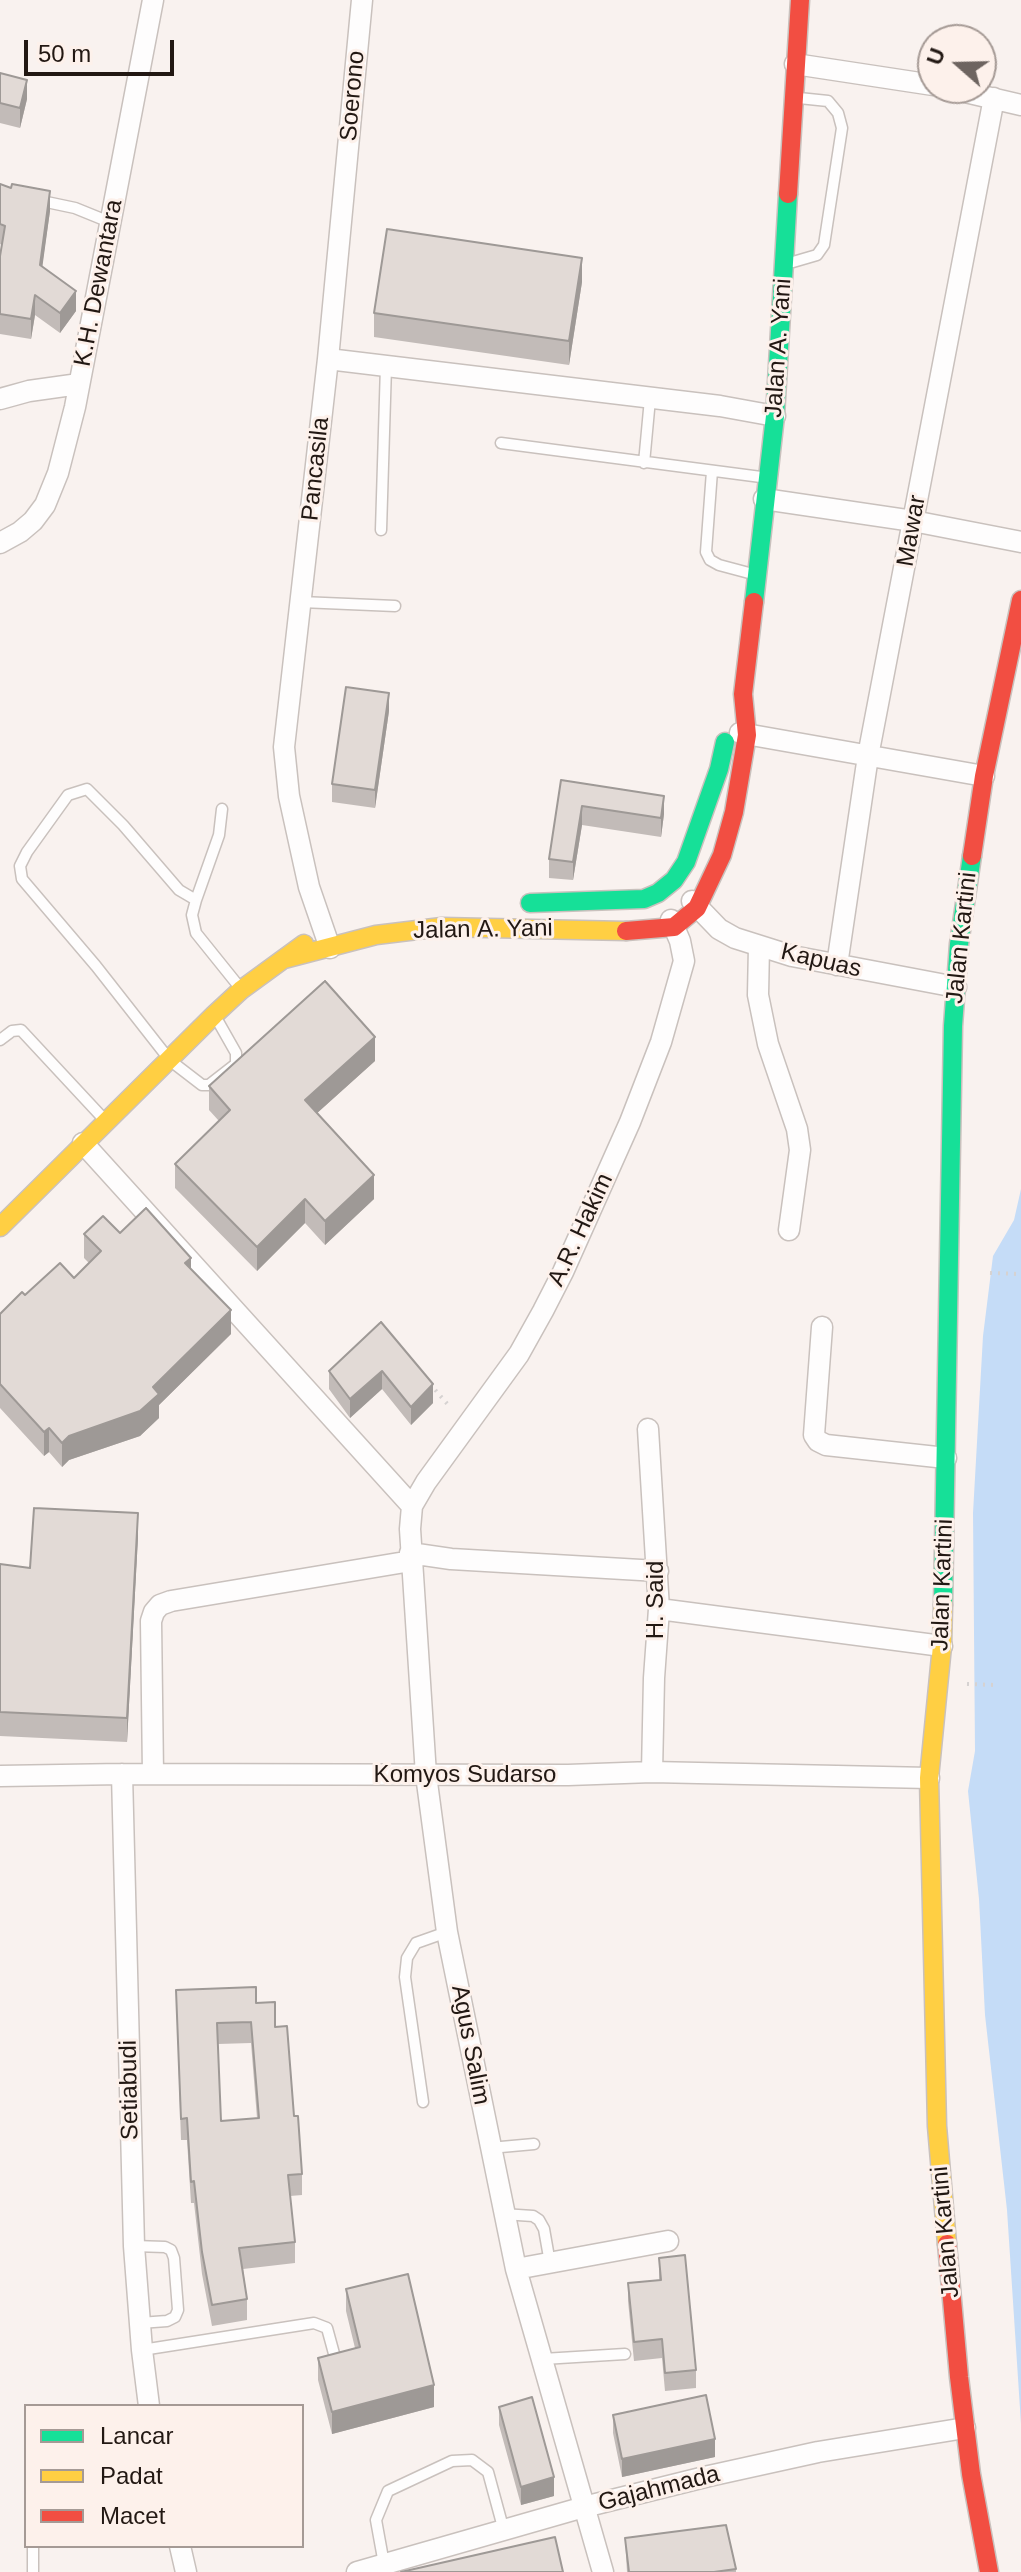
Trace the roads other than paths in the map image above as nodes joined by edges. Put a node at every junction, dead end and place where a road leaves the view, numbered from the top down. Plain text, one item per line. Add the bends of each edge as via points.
1 (153, 0) edge
2 (362, 0) edge
3 (800, 0) edge
4 (795, 64) junction
5 (917, 83) edge
6 (793, 98) junction
7 (997, 99) edge
8 (993, 104) edge
9 (1021, 105) edge
10 (343, 191) joint
11 (30, 199) edge
12 (112, 223) junction
13 (784, 265) junction
14 (328, 359) junction
15 (386, 366) junction
16 (79, 384) junction
17 (0, 399) edge
18 (650, 399) junction
19 (775, 416) junction
20 (501, 443) dead end
21 (644, 463) junction
22 (712, 471) junction
23 (766, 488) junction
24 (913, 521) junction
25 (381, 530) dead end
26 (1021, 542) edge
27 (0, 543) edge
28 (755, 574) junction
29 (1021, 600) edge
30 (301, 602) junction
31 (395, 606) dead end
32 (738, 732) junction
33 (868, 756) junction
34 (984, 776) junction
35 (222, 809) dead end
36 (666, 886) junction
37 (196, 900) junction
38 (507, 903) dead end
39 (697, 908) junction
40 (674, 927) junction
41 (332, 934) junction
42 (759, 946) junction
43 (837, 965) junction
44 (956, 987) junction
45 (241, 990) junction
46 (214, 1015) junction
47 (0, 1040) edge
48 (169, 1058) junction
49 (106, 1120) junction
50 (83, 1143) junction
51 (0, 1227) edge
52 (789, 1230) dead end
53 (822, 1327) dead end
54 (648, 1429) dead end
55 (946, 1458) junction
56 (412, 1506) junction
57 (411, 1557) junction
58 (658, 1571) junction
59 (659, 1609) junction
60 (942, 1646) junction
61 (652, 1772) junction
62 (122, 1774) junction
63 (153, 1774) junction
64 (426, 1775) junction
65 (0, 1776) edge
66 (929, 1778) junction
67 (447, 1932) junction
68 (423, 2102) dead end
69 (534, 2144) dead end
70 (490, 2148) junction
71 (503, 2214) junction
72 (668, 2241) dead end
73 (134, 2246) junction
74 (550, 2263) junction
75 (516, 2269) junction
76 (140, 2323) junction
77 (142, 2350) junction
78 (625, 2354) dead end
79 (543, 2359) junction
80 (336, 2361) edge
81 (149, 2404) edge
82 (965, 2428) junction
83 (584, 2507) junction
84 (504, 2531) junction
85 (33, 2548) edge
86 (180, 2548) edge
87 (384, 2564) junction
88 (33, 2572) edge
89 (186, 2572) edge
90 (357, 2572) edge
91 (603, 2572) edge
92 (989, 2572) edge

1 - 12 street, K.H. Dewantara
2 - 10 street, Soerono
3 - 4 main road, Jalan A. Yani
4 - 5 street
4 - 6 main road, Jalan A. Yani
6 - 13 main road, Jalan A. Yani
6 - 13 lane via 828,101 842,128 824,245 817,255
7 - 9 street
8 - 24 street, Mawar
10 - 14 street, Pancasila
11 - 12 lane via 75,208
12 - 16 street, K.H. Dewantara
13 - 19 main road, Jalan A. Yani
14 - 15 street
14 - 30 street, Pancasila
15 - 18 street
15 - 25 lane
16 - 17 street
16 - 27 street, K.H. Dewantara via 45,505 20,532
18 - 19 street
18 - 21 lane
19 - 23 main road, Jalan A. Yani
20 - 21 lane
21 - 22 lane
22 - 23 lane
22 - 28 lane via 706,552 719,565
23 - 24 street
23 - 28 main road, Jalan A. Yani
24 - 26 street
24 - 33 street, Mawar
28 - 32 main road, Jalan A. Yani
29 - 34 main road, Jalan Kartini
30 - 31 lane
30 - 41 street, Pancasila via 284,747 309,887
32 - 33 street
32 - 36 main road, Jalan A. Yani via 686,862
32 - 39 main road, Jalan A. Yani via 739,789 722,855
33 - 34 street
33 - 43 street, Mawar
34 - 44 main road, Jalan Kartini
35 - 37 lane via 219,835
36 - 38 main road, Jalan A. Yani via 644,899
36 - 39 street, Kapuas
36 - 40 street, A.R. Hakim
37 - 45 lane via 196,933
37 - 48 lane via 179,890 87,789 68,795 20,866 34,895
39 - 40 main road, Jalan A. Yani
39 - 42 street, Kapuas via 719,929
40 - 41 main road, Jalan A. Yani via 442,927
40 - 56 street, A.R. Hakim via 684,961 673,1006 630,1122 563,1272 519,1354
41 - 45 main road, Jalan A. Yani
42 - 43 street, Kapuas
42 - 52 street via 760,1007 800,1150
43 - 44 street, Kapuas
44 - 55 main road, Jalan Kartini
45 - 46 main road, Jalan A. Yani
46 - 48 main road, Jalan A. Yani
46 - 48 lane via 236,1053 236,1064 202,1085
47 - 49 lane via 21,1030
48 - 49 main road, Jalan A. Yani
49 - 50 main road, Jalan A. Yani
50 - 51 main road, Jalan A. Yani
50 - 56 street
53 - 55 street via 814,1435 818,1441
54 - 58 street, H. Said
55 - 60 main road, Jalan Kartini
56 - 57 street, Agus Salim
57 - 58 street
57 - 63 street via 160,1605 151,1621
57 - 64 street, Agus Salim
58 - 59 street, H. Said
59 - 60 street
59 - 61 street, H. Said
60 - 66 main road, Jalan Kartini
61 - 64 street, Komyos Sudarso
61 - 66 street, Komyos Sudarso
62 - 63 street, Komyos Sudarso
62 - 65 street, Komyos Sudarso
62 - 73 street, Setiabudi
63 - 64 street, Komyos Sudarso
64 - 67 street, Agus Salim
66 - 82 main road, Jalan Kartini via 937,2126
67 - 68 lane via 416,1943 407,1958 405,1977
67 - 70 street, Agus Salim
69 - 70 lane
70 - 71 street, Agus Salim
71 - 74 lane via 539,2220
71 - 75 street, Agus Salim
72 - 74 street
73 - 76 street, Setiabudi
73 - 76 lane via 165,2247 174,2258 175,2317
74 - 75 street
75 - 79 street, Agus Salim
76 - 77 street, Setiabudi
77 - 80 lane via 314,2323 327,2328
77 - 81 street, Setiabudi
78 - 79 lane
79 - 83 street, Agus Salim
82 - 83 street, Gajahmada via 818,2452
82 - 92 main road, Jalan Kartini
83 - 84 street, Gajahmada
83 - 91 street, Agus Salim
84 - 87 street, Gajahmada
84 - 87 lane via 488,2472 472,2460 452,2461 388,2491 376,2520
85 - 88 lane
86 - 89 street
87 - 90 street, Gajahmada

